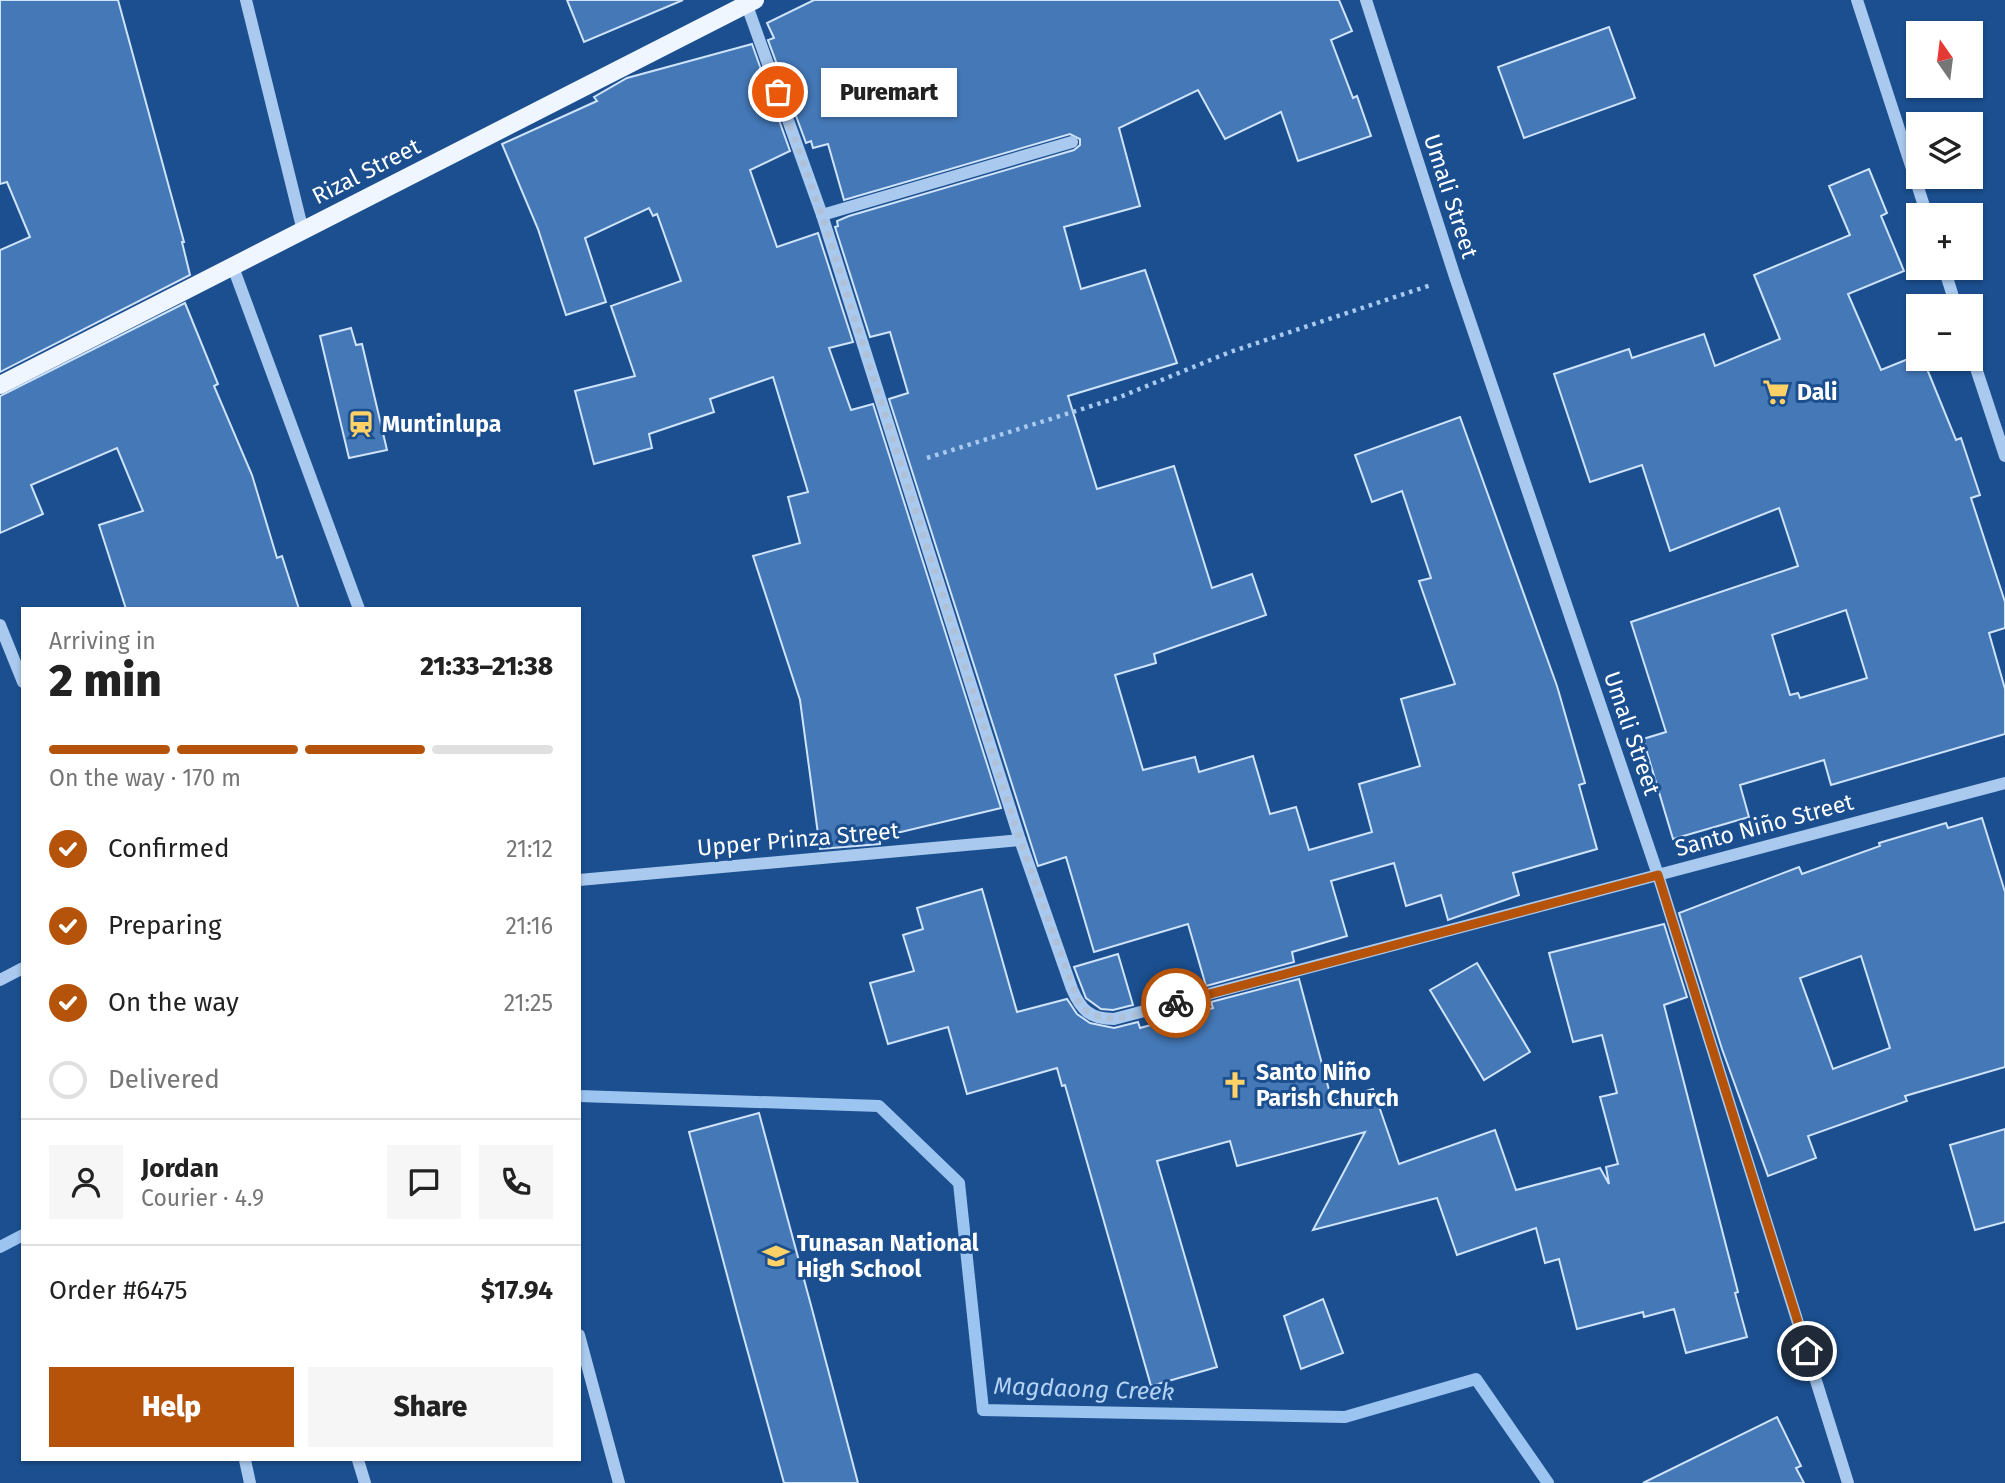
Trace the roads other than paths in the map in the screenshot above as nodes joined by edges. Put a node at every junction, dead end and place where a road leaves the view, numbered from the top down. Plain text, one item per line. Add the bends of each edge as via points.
1 (246, 0) edge
2 (1366, 0) edge
3 (1857, 0) edge
4 (749, 1) edge
5 (1072, 142) dead end
6 (1923, 203) edge
7 (822, 215) junction
8 (303, 231) junction
9 (233, 267) junction
10 (1977, 371) edge
11 (0, 386) edge
12 (2005, 456) edge
13 (358, 607) edge
14 (0, 625) edge
15 (21, 677) edge
16 (2005, 783) edge
17 (1020, 840) junction
18 (1658, 875) junction
19 (581, 880) edge
20 (21, 969) edge
21 (0, 980) edge
22 (581, 1342) edge
23 (245, 1461) edge
24 (358, 1461) edge
25 (250, 1483) edge
26 (365, 1483) edge
27 (619, 1483) edge
28 (1848, 1483) edge

1 - 8 street
2 - 18 street, Umali Street
3 - 6 street
4 - 7 street
4 - 8 main road, Rizal Street
5 - 7 street
7 - 17 street
8 - 9 main road, Rizal Street
9 - 11 main road, Rizal Street
9 - 13 street
10 - 12 street
14 - 15 street
16 - 18 street, Santo Niño Street
17 - 18 street, Santo Niño Street via 1072,989 1088,1014 1100,1019
17 - 19 street, Upper Prinza Street
18 - 28 street, Umali Street
20 - 21 street
22 - 27 street
23 - 25 street
24 - 26 street

